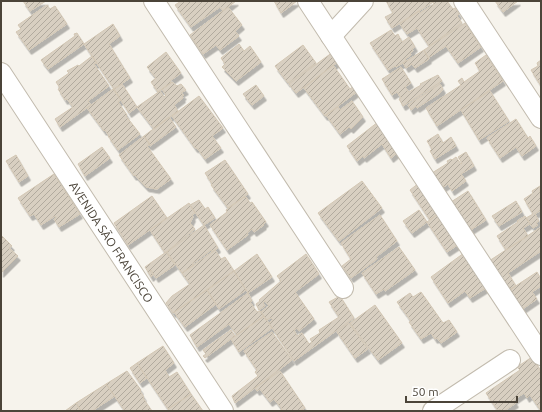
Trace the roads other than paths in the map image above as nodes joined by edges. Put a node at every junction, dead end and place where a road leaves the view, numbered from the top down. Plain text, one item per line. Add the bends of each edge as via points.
1 (154, 1) edge
2 (308, 1) edge
3 (363, 1) edge
4 (464, 1) edge
5 (331, 36) junction
6 (1, 73) edge
7 (541, 118) edge
8 (343, 288) dead end
9 (538, 343) edge
10 (510, 360) dead end
11 (223, 411) edge
12 (433, 411) edge

1 - 8 street
2 - 5 street
3 - 5 street
4 - 7 street
5 - 9 street
6 - 11 street, AVENIDA SÃO FRANCISCO
10 - 12 street

